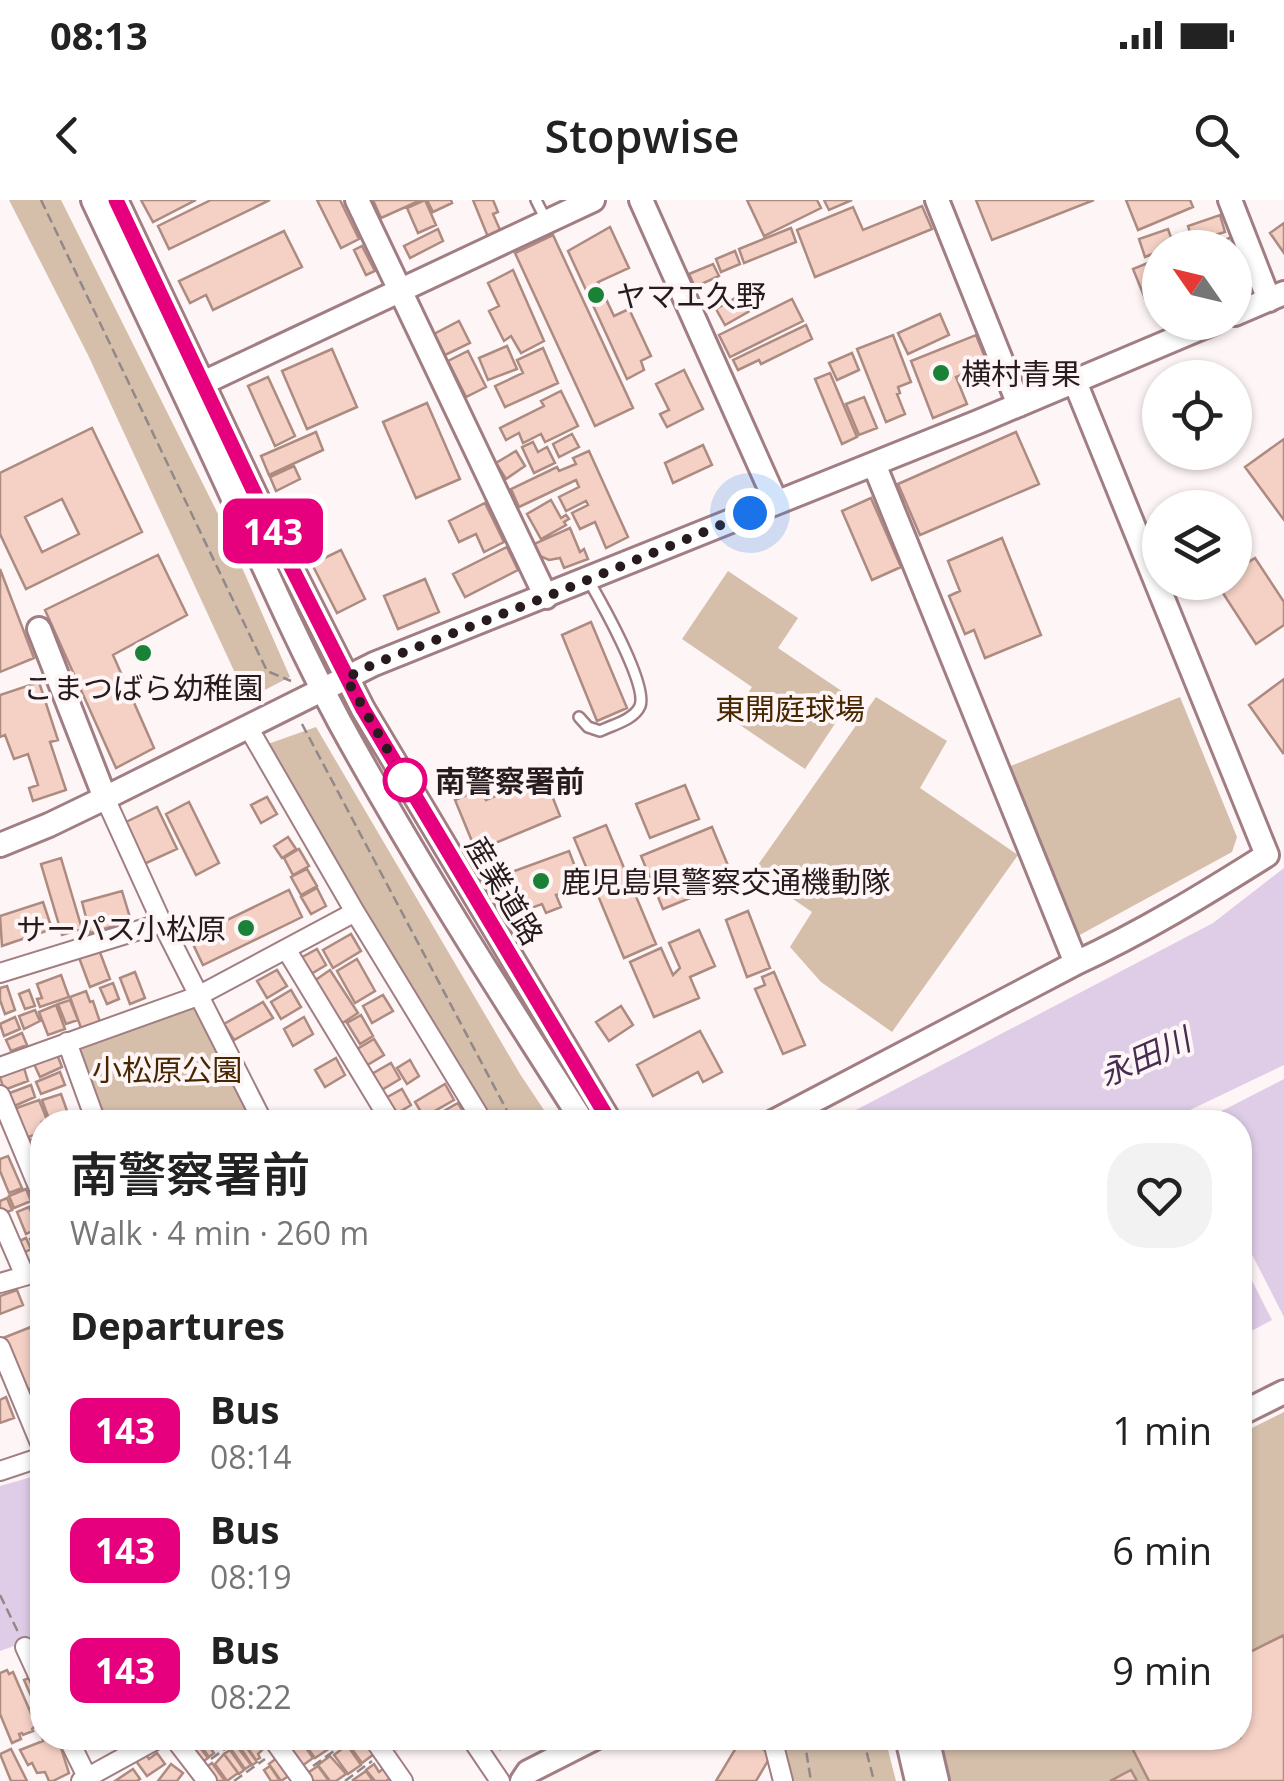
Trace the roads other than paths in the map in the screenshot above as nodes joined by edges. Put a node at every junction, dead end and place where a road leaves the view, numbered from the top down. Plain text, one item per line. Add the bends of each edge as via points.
1 (92, 200) edge
2 (116, 200) edge
3 (357, 200) edge
4 (536, 200) edge
5 (593, 200) edge
6 (641, 200) edge
7 (937, 200) edge
8 (1230, 200) edge
9 (547, 223) junction
10 (400, 290) junction
11 (1276, 296) edge
12 (1252, 307) edge
13 (1173, 340) edge
14 (1076, 382) junction
15 (202, 384) junction
16 (1019, 405) junction
17 (874, 464) junction
18 (776, 502) junction
19 (588, 578) junction
20 (546, 597) junction
21 (39, 629) dead end
22 (346, 678) junction
23 (323, 690) junction
24 (579, 717) dead end
25 (248, 726) junction
26 (105, 798) junction
27 (0, 845) edge
28 (355, 912) junction
29 (162, 923) junction
30 (286, 949) junction
31 (1076, 963) junction
32 (0, 972) edge
33 (198, 996) junction
34 (67, 1042) junction
35 (0, 1067) edge
36 (0, 1095) edge
37 (92, 1110) edge
38 (257, 1110) edge
39 (384, 1110) edge
40 (470, 1110) edge
41 (575, 1110) edge
42 (603, 1110) edge
43 (796, 1110) edge
44 (30, 1167) edge
45 (0, 1218) edge
46 (30, 1267) edge
47 (30, 1275) edge
48 (0, 1283) edge
49 (0, 1347) edge
50 (1284, 1392) edge
51 (1252, 1408) edge
52 (30, 1419) edge
53 (30, 1461) edge
54 (0, 1471) edge
55 (25, 1647) road end
56 (30, 1658) edge
57 (73, 1750) edge
58 (137, 1750) edge
59 (183, 1750) edge
60 (281, 1750) edge
61 (381, 1750) edge
62 (479, 1750) edge
63 (571, 1750) edge
64 (775, 1750) edge
65 (910, 1750) edge
66 (931, 1750) edge
67 (202, 1775) edge
68 (301, 1779) edge
69 (86, 1780) edge
70 (403, 1781) edge
71 (500, 1781) edge
72 (522, 1781) edge
73 (783, 1781) edge
74 (917, 1781) edge
75 (937, 1781) edge

1 - 23 street, 産業道路
2 - 15 street, 産業道路
3 - 10 street
4 - 9 lane
5 - 9 street
6 - 18 street
7 - 16 street
8 - 11 street
9 - 10 street
10 - 15 street
10 - 20 street
11 - 12 street
13 - 14 street
14 - 16 street
14 - 31 street via 1268,855
15 - 22 street, 産業道路
16 - 17 street
17 - 18 street
17 - 31 street
18 - 19 street
19 - 20 street
19 - 24 lane via 641,688 640,705 600,731
20 - 22 street
21 - 26 street
22 - 23 street
22 - 42 street, 産業道路
23 - 25 street
23 - 41 street, 産業道路 via 428,875
25 - 26 street
25 - 28 street
26 - 27 street
26 - 29 street
28 - 30 street
28 - 40 street
29 - 32 street
29 - 33 street
30 - 33 street
30 - 39 street
31 - 43 street
33 - 34 street
33 - 38 street
34 - 35 street
34 - 37 street
36 - 44 street
45 - 46 street
47 - 48 street
49 - 52 street
50 - 51 street
53 - 54 street
55 - 56 street
57 - 69 street
58 - 69 street
59 - 67 street
60 - 68 street
61 - 70 street
62 - 71 street
63 - 72 street
64 - 73 street
65 - 74 street
66 - 75 street

